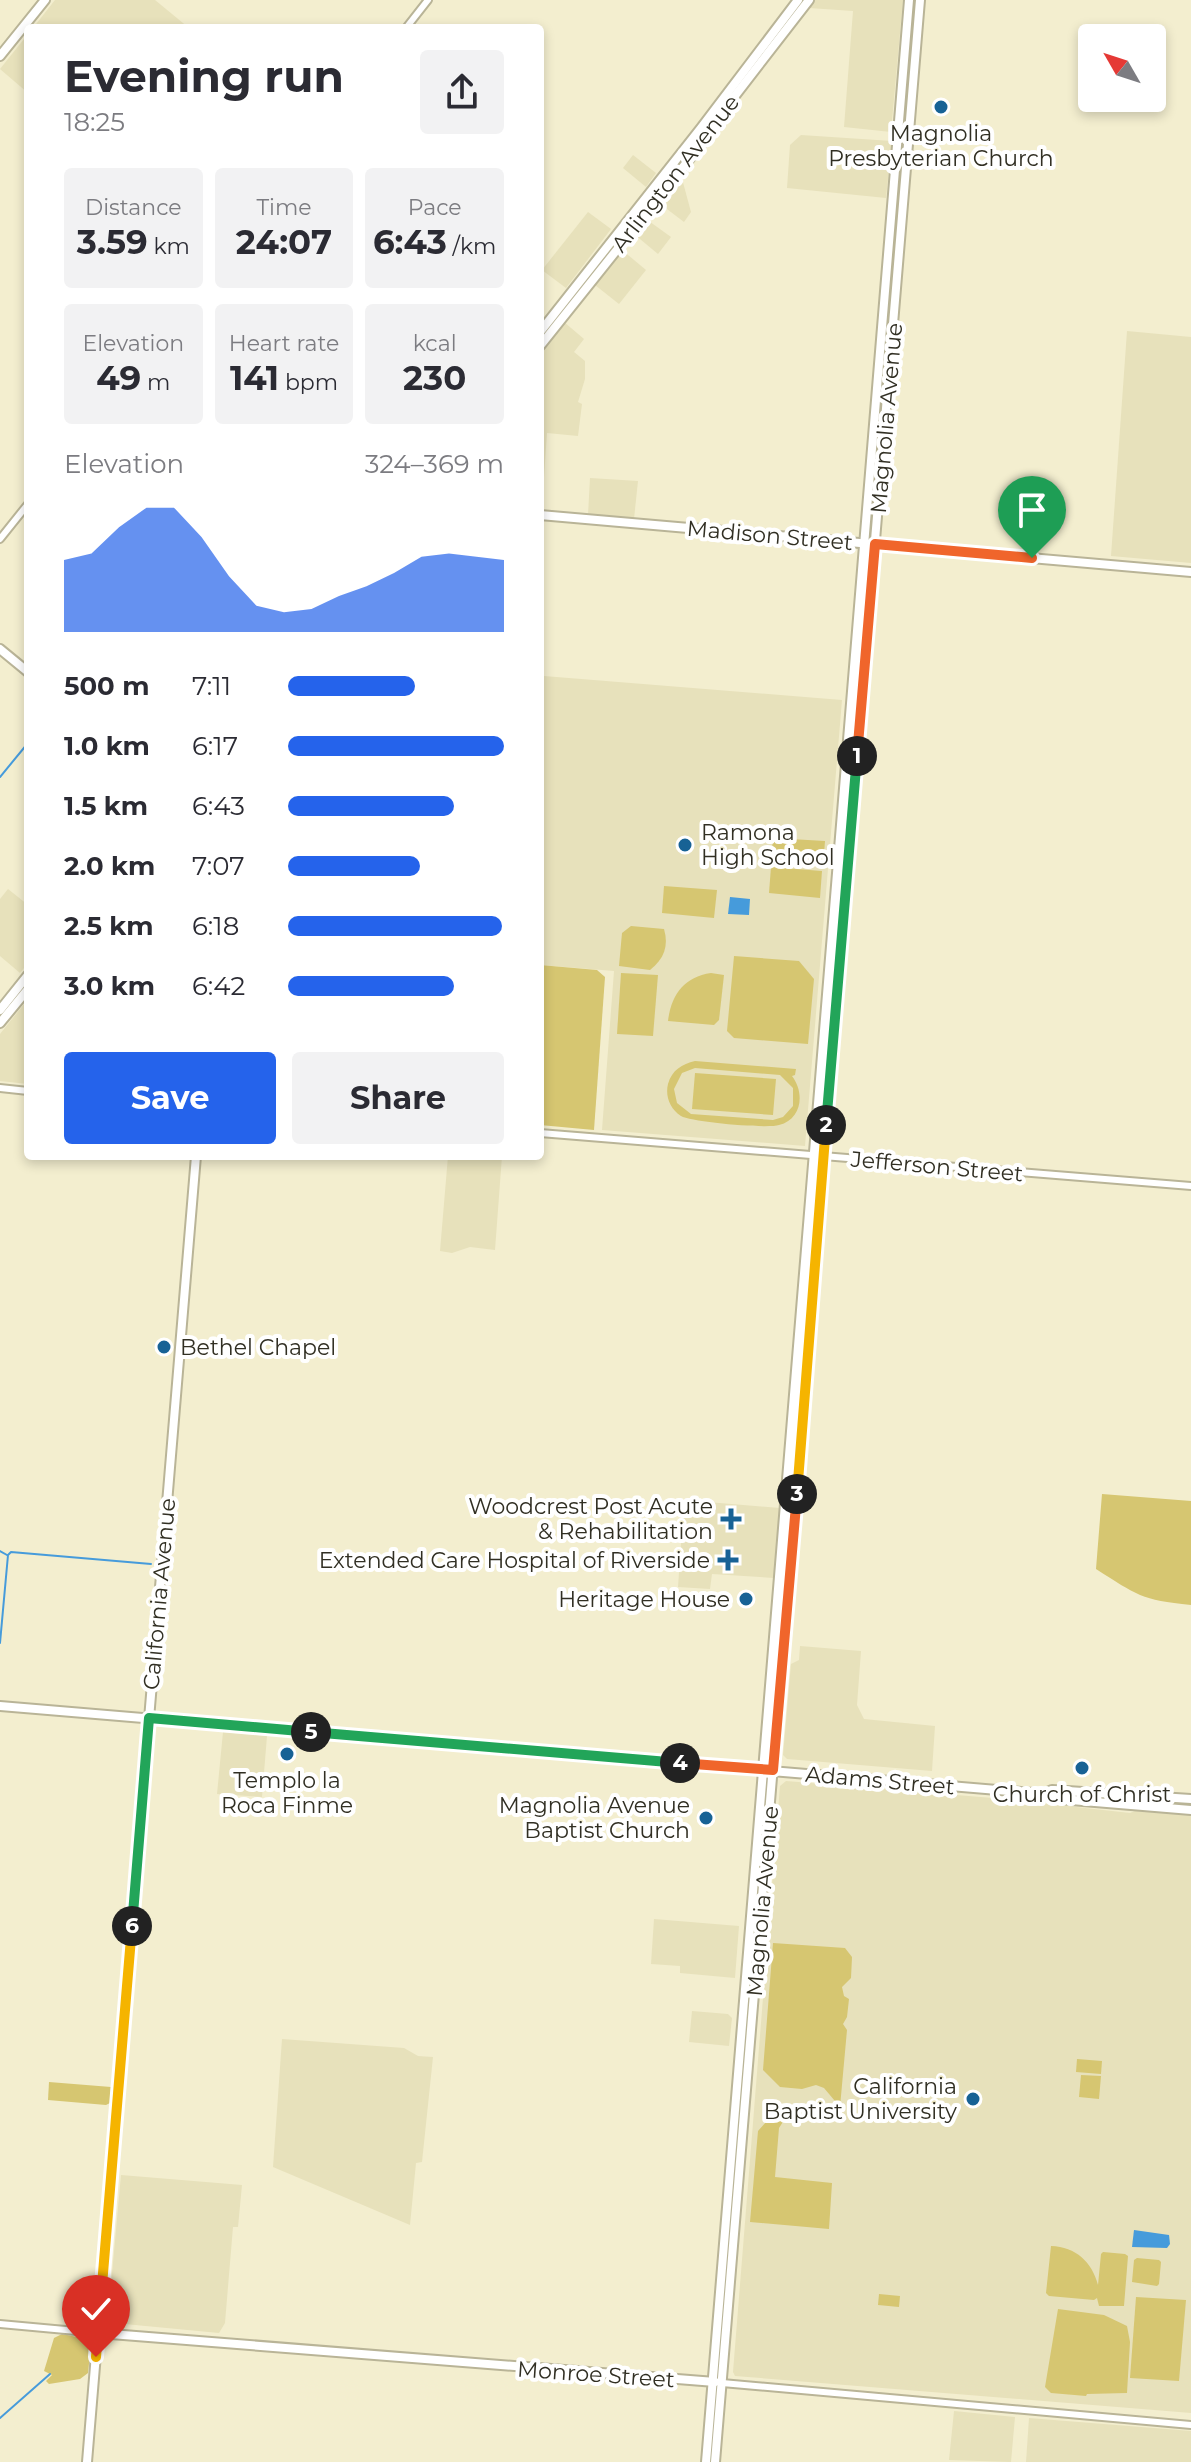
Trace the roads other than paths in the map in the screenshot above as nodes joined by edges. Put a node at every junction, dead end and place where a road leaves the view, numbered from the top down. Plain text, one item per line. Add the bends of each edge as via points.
1 (45, 0) edge
2 (428, 0) edge
3 (798, 0) edge
4 (809, 0) edge
5 (909, 0) edge
6 (920, 0) edge
7 (26, 24) edge
8 (409, 24) edge
9 (24, 26) edge
10 (0, 56) edge
11 (544, 327) edge
12 (544, 341) edge
13 (24, 509) edge
14 (544, 515) edge
15 (0, 539) edge
16 (865, 543) junction
17 (875, 544) junction
18 (1191, 572) edge
19 (0, 649) edge
20 (24, 669) edge
21 (24, 980) edge
22 (24, 994) edge
23 (0, 1010) edge
24 (0, 1023) edge
25 (0, 1088) edge
26 (24, 1091) edge
27 (544, 1133) edge
28 (818, 1157) junction
29 (196, 1160) edge
30 (1191, 1186) edge
31 (0, 1706) edge
32 (149, 1718) junction
33 (768, 1770) junction
34 (1073, 1791) junction
35 (1043, 1794) junction
36 (1191, 1799) edge
37 (1066, 1800) junction
38 (1191, 1810) edge
39 (0, 2324) edge
40 (98, 2333) junction
41 (717, 2382) junction
42 (1191, 2425) edge
43 (87, 2462) edge
44 (706, 2462) edge
45 (715, 2462) edge

1 - 7 main road
2 - 8 street
3 - 11 main road, Arlington Avenue
4 - 12 main road, Arlington Avenue
5 - 16 main road, Magnolia Avenue
6 - 17 main road, Magnolia Avenue
9 - 10 main road
13 - 15 street
14 - 16 main road, Madison Street
16 - 17 main road, Madison Street
16 - 28 main road, Magnolia Avenue
17 - 18 main road, Madison Street
17 - 28 main road, Magnolia Avenue
19 - 20 main road
21 - 23 main road
22 - 24 main road
25 - 26 street
27 - 28 street, Jefferson Street
28 - 30 street, Jefferson Street
28 - 33 main road, Magnolia Avenue
29 - 32 main road, California Avenue
31 - 32 main road, Adams Street
32 - 33 main road, Adams Street
32 - 40 main road, California Avenue
33 - 35 main road, Adams Street
33 - 41 main road, Magnolia Avenue
34 - 35 main road, Adams Street
34 - 36 main road, Adams Street
34 - 37 main road
35 - 37 main road, Adams Street
37 - 38 main road, Adams Street
39 - 40 street, Monroe Street
40 - 41 main road, Monroe Street
40 - 43 main road, California Avenue
41 - 42 street, Monroe Street
41 - 44 main road, Magnolia Avenue
41 - 45 main road, Magnolia Avenue

